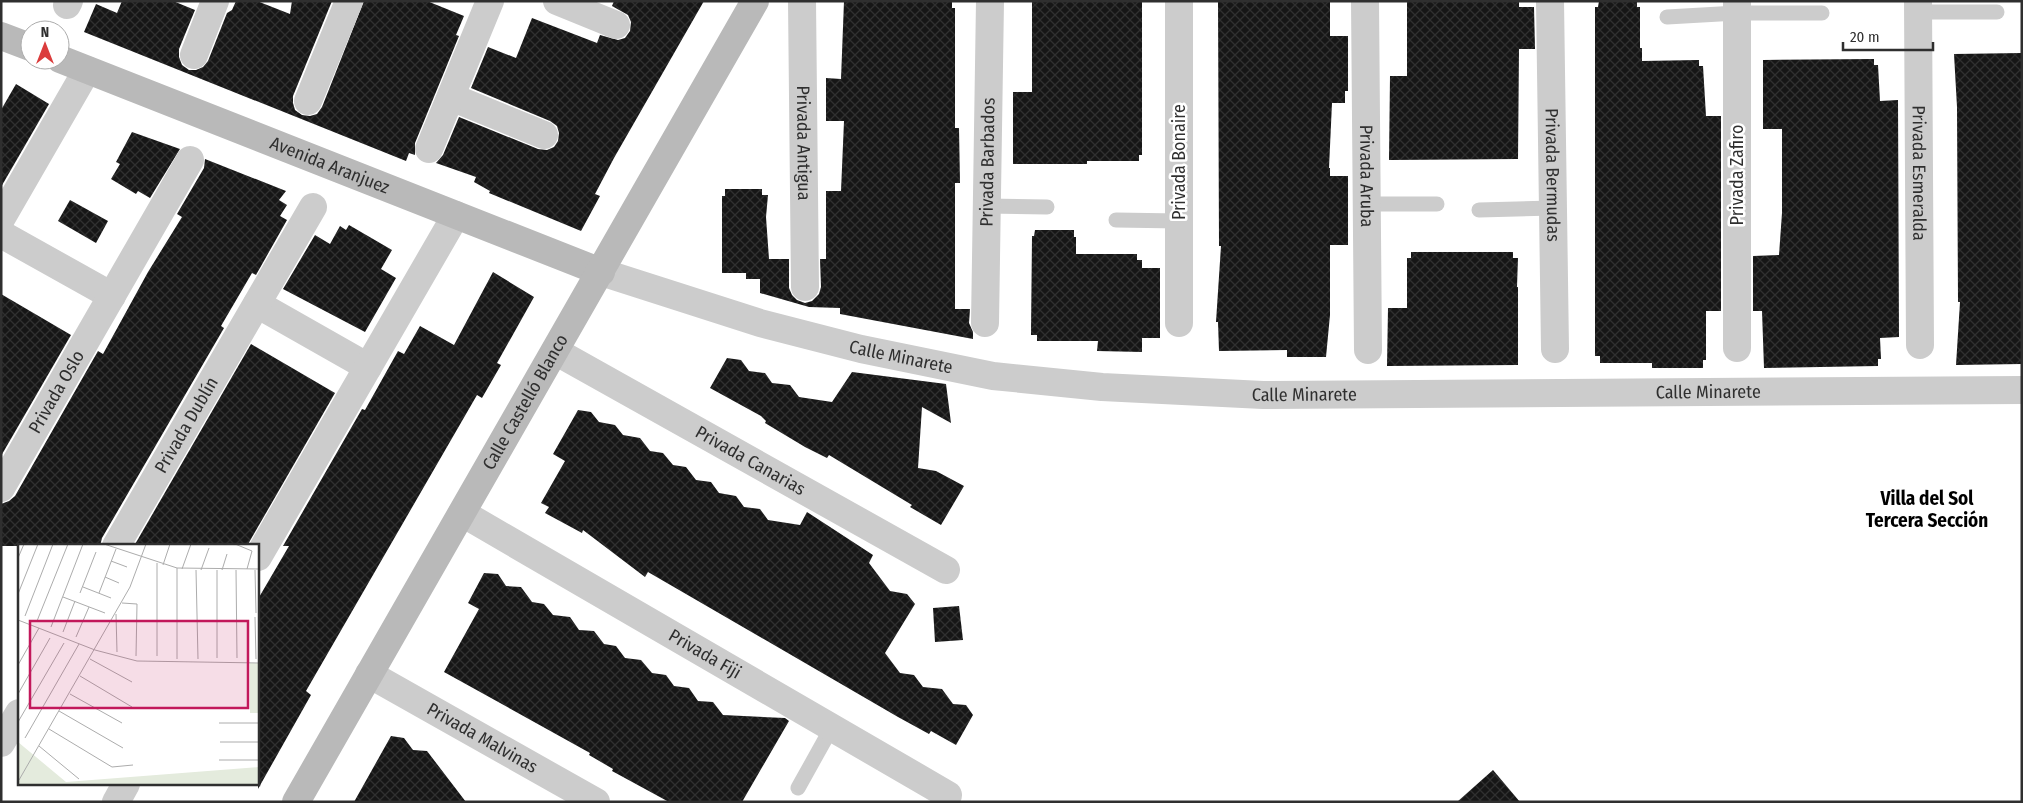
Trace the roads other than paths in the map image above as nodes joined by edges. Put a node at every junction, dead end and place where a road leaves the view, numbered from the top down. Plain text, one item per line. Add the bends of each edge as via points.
1 (215, 1) edge
2 (349, 1) edge
3 (490, 1) edge
4 (557, 1) edge
5 (755, 1) edge
6 (802, 1) edge
7 (990, 1) edge
8 (1179, 1) edge
9 (1365, 1) edge
10 (1550, 1) edge
11 (1737, 7) edge
12 (1918, 7) edge
13 (1997, 12) dead end
14 (1822, 13) dead end
15 (1667, 17) dead end
16 (616, 25) dead end
17 (1, 36) edge
18 (20, 43) edge
19 (194, 55) dead end
20 (70, 63) edge
21 (87, 70) junction
22 (451, 97) junction
23 (308, 101) dead end
24 (544, 136) dead end
25 (429, 149) dead end
26 (190, 160) dead end
27 (1366, 204) junction
28 (1437, 204) dead end
29 (987, 206) junction
30 (313, 207) dead end
31 (1047, 207) dead end
32 (1553, 208) junction
33 (1479, 210) dead end
34 (456, 215) junction
35 (1, 219) edge
36 (1116, 220) dead end
37 (1178, 221) junction
38 (1, 234) edge
39 (601, 272) junction
40 (804, 287) dead end
41 (112, 296) junction
42 (256, 304) junction
43 (985, 323) dead end
44 (1178, 323) dead end
45 (1920, 345) dead end
46 (1737, 348) dead end
47 (1555, 349) dead end
48 (1368, 350) dead end
49 (555, 351) junction
50 (368, 367) junction
51 (2022, 390) edge
52 (1, 488) edge
53 (462, 513) junction
54 (117, 544) edge
55 (259, 555) edge
56 (946, 570) dead end
57 (369, 674) junction
58 (18, 715) edge
59 (832, 727) junction
60 (1, 743) edge
61 (125, 786) edge
62 (798, 788) dead end
63 (948, 795) dead end
64 (116, 802) edge
65 (296, 802) edge
66 (596, 802) edge

1 - 19 street
2 - 23 street
3 - 22 street
4 - 16 street
5 - 39 street, Calle Castelló Blanco
6 - 40 street, Privada Antigua
7 - 29 street, Privada Barbados
8 - 37 street, Privada Bonaire
9 - 27 street, Privada Aruba
10 - 32 street, Privada Bermudas
11 - 14 lane
11 - 15 lane
11 - 46 street, Privada Zafiro
12 - 13 lane
12 - 45 street, Privada Esmeralda
17 - 18 street
20 - 21 street, Avenida Aranjuez
21 - 34 street, Avenida Aranjuez
21 - 35 street
22 - 24 street
22 - 25 street
26 - 41 street, Privada Oslo
27 - 28 lane
27 - 48 street, Privada Aruba
29 - 31 lane
29 - 43 street, Privada Barbados
30 - 42 street, Privada Dublín
32 - 33 lane
32 - 47 street, Privada Bermudas
34 - 39 street, Avenida Aranjuez
34 - 50 street
36 - 37 lane
37 - 44 street, Privada Bonaire
38 - 41 street
39 - 49 street, Calle Castelló Blanco
39 - 51 street, Calle Minarete via 760,323 861,349 993,376 1102,387 1264,395
41 - 52 street, Privada Oslo
42 - 50 street
42 - 54 street, Privada Dublín
49 - 53 street, Calle Castelló Blanco
49 - 56 street, Privada Canarias
50 - 55 street
53 - 57 street, Calle Castelló Blanco
53 - 59 street, Privada Fiji
57 - 65 street, Calle Castelló Blanco
57 - 66 street, Privada Malvinas
58 - 60 street
59 - 62 lane
59 - 63 street, Privada Fiji
61 - 64 street

